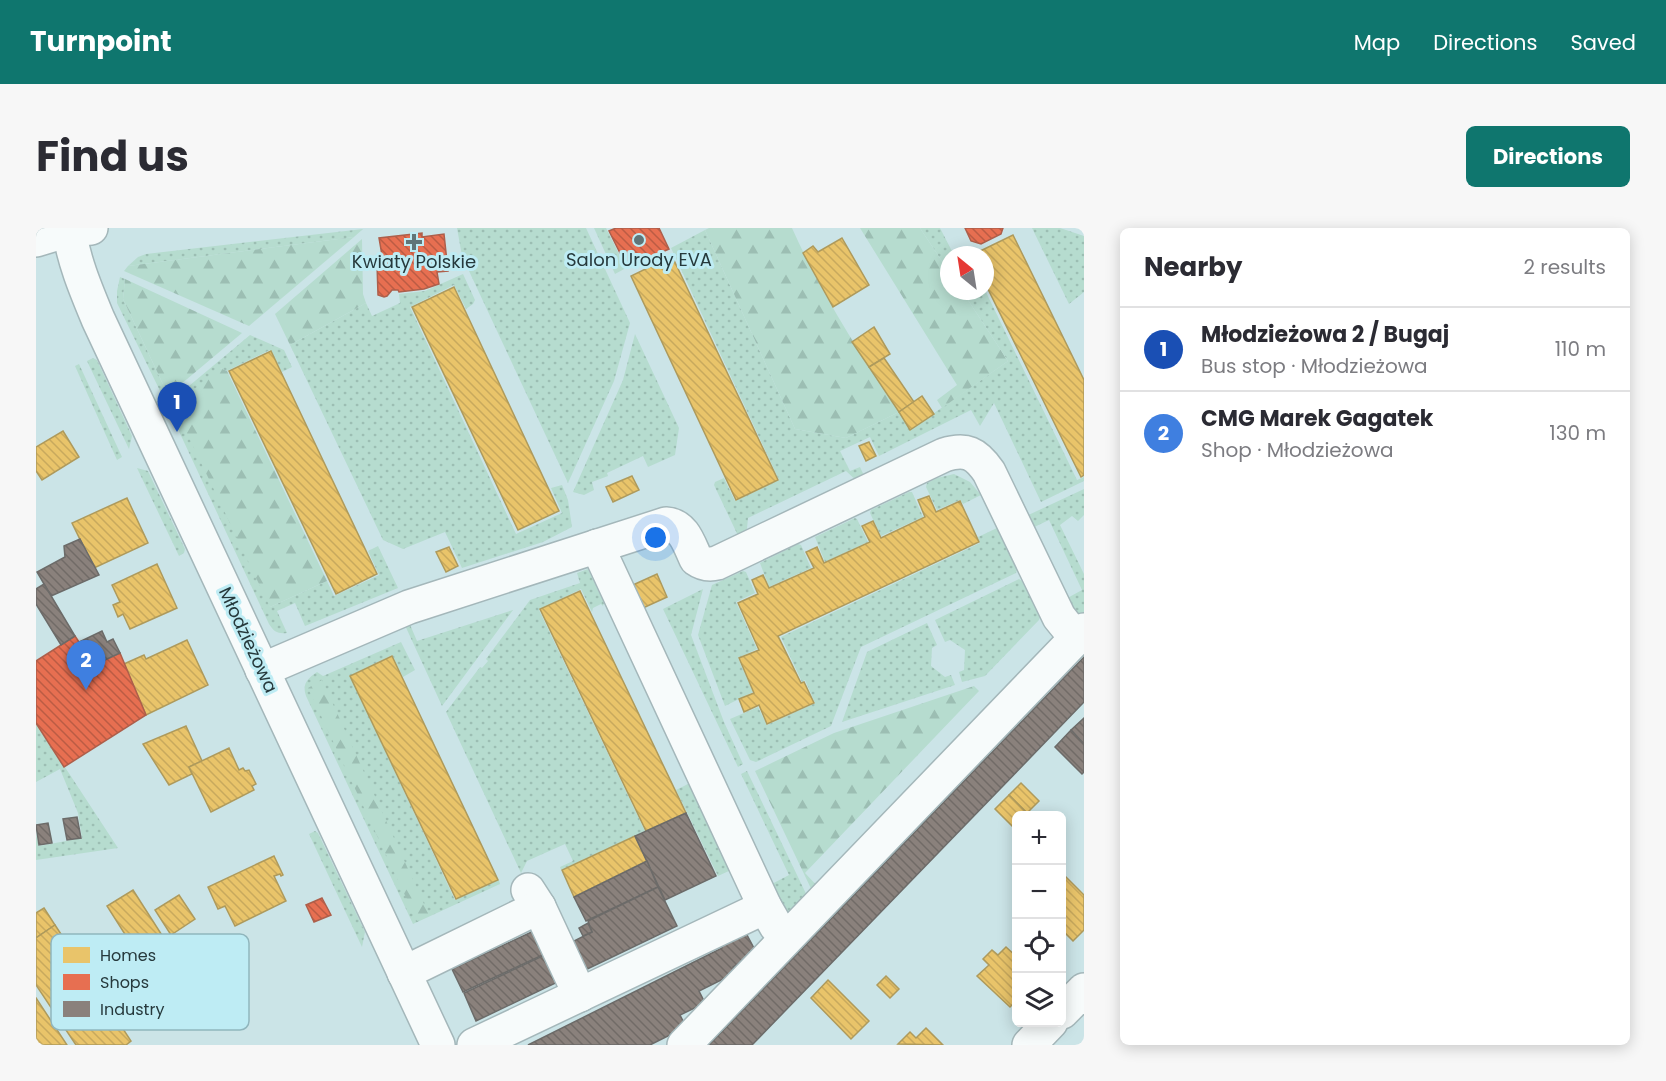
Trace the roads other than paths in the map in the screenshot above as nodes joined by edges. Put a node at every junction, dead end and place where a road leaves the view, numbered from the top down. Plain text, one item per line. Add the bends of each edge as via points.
1 (69, 229) edge
2 (36, 240) edge
3 (597, 546) junction
4 (1080, 634) edge
5 (262, 670) junction
6 (765, 907) junction
7 (786, 938) junction
8 (404, 973) junction
9 (1084, 990) edge
10 (580, 995) junction
11 (1066, 1008) edge
12 (1047, 1027) edge
13 (438, 1045) edge
14 (474, 1045) edge
15 (684, 1045) edge
16 (1029, 1045) edge

1 - 2 street
1 - 5 street, Młodzieżowa via 72,250 98,320
3 - 4 street via 673,524 682,531 696,559 704,564 717,563 944,455 970,453 989,472 1059,617
3 - 5 street via 395,612
3 - 6 street
4 - 7 street
5 - 8 street, Młodzieżowa
6 - 7 street
6 - 10 street
7 - 15 street
8 - 10 street via 533,898
8 - 13 street, Młodzieżowa
9 - 11 street
10 - 14 street
12 - 16 street

